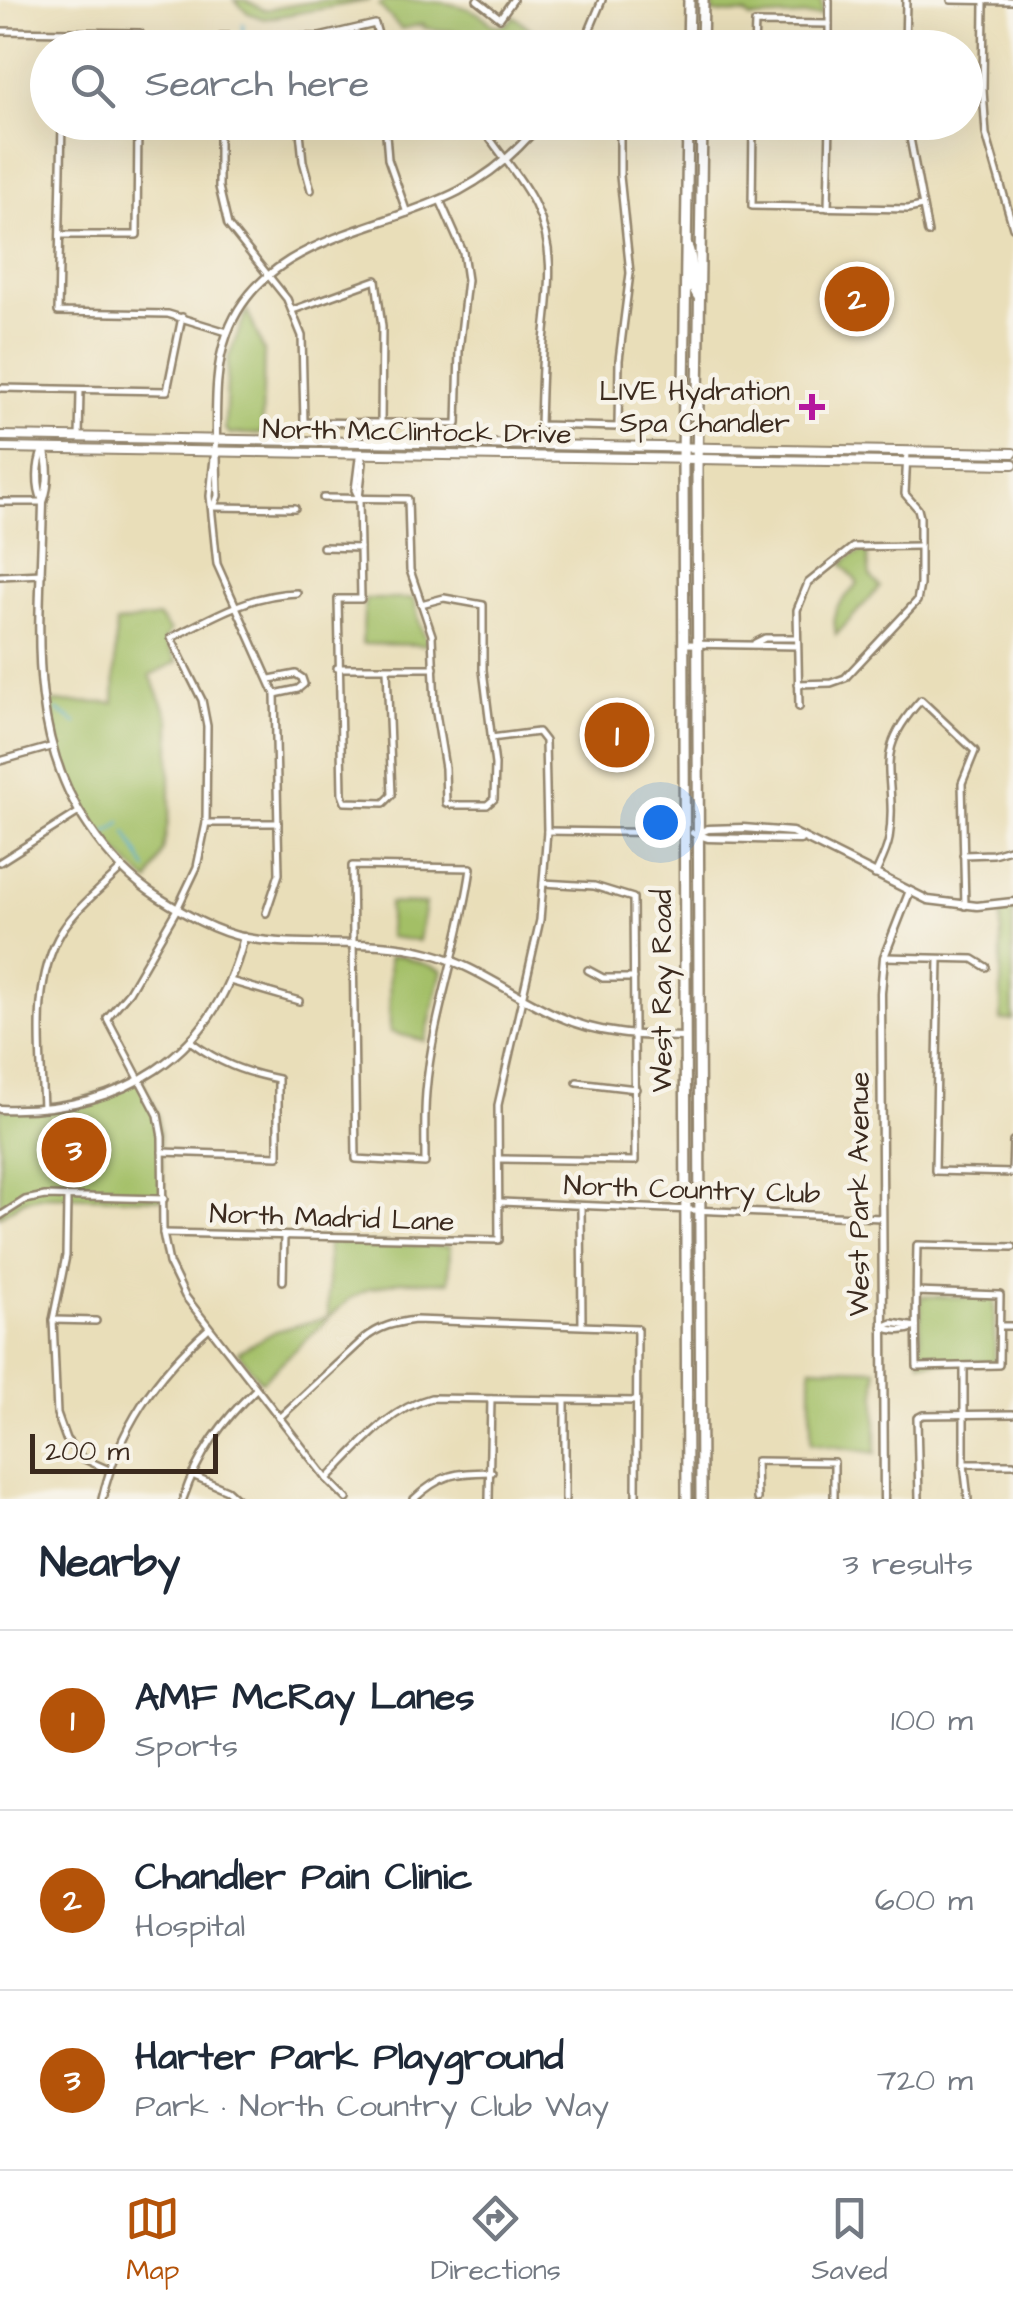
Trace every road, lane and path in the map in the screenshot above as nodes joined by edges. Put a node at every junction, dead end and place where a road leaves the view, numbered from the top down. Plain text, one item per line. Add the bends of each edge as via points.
1 (477, 0) edge
2 (513, 0) edge
3 (602, 0) edge
4 (688, 0) edge
5 (702, 0) edge
6 (829, 0) edge
7 (906, 0) edge
8 (951, 0) edge
9 (984, 0) edge
10 (1013, 1) edge
11 (828, 24) junction
12 (352, 30) edge
13 (377, 30) edge
14 (590, 30) edge
15 (688, 30) edge
16 (702, 30) edge
17 (755, 30) edge
18 (828, 30) edge
19 (905, 30) edge
20 (0, 31) edge
21 (30, 31) edge
22 (62, 140) edge
23 (138, 140) edge
24 (219, 140) edge
25 (301, 140) edge
26 (386, 140) edge
27 (491, 140) edge
28 (524, 140) edge
29 (620, 140) edge
30 (688, 140) edge
31 (702, 140) edge
32 (752, 140) edge
33 (830, 140) edge
34 (910, 140) edge
35 (505, 160) junction
36 (311, 190) dead end
37 (440, 200) junction
38 (922, 206) junction
39 (828, 208) junction
40 (408, 213) junction
41 (1013, 226) edge
42 (928, 233) dead end
43 (60, 235) junction
44 (686, 244) junction
45 (267, 275) junction
46 (700, 297) junction
47 (292, 310) junction
48 (182, 317) junction
49 (228, 332) junction
50 (0, 388) edge
51 (80, 390) junction
52 (381, 423) junction
53 (0, 436) edge
54 (80, 438) junction
55 (216, 440) junction
56 (0, 448) edge
57 (44, 448) junction
58 (215, 452) junction
59 (907, 452) junction
60 (684, 453) junction
61 (698, 453) junction
62 (1013, 453) edge
63 (360, 455) junction
64 (906, 463) junction
65 (1013, 464) edge
66 (323, 498) dead end
67 (360, 498) junction
68 (0, 502) edge
69 (43, 502) junction
70 (214, 507) junction
71 (294, 508) dead end
72 (920, 546) junction
73 (323, 548) dead end
74 (360, 548) junction
75 (42, 574) junction
76 (0, 576) edge
77 (297, 593) dead end
78 (420, 604) junction
79 (234, 606) junction
80 (797, 638) junction
81 (755, 643) junction
82 (684, 644) junction
83 (698, 644) junction
84 (797, 646) junction
85 (337, 668) junction
86 (434, 668) junction
87 (387, 669) junction
88 (270, 679) junction
89 (798, 684) junction
90 (275, 694) junction
91 (799, 708) dead end
92 (491, 738) junction
93 (50, 747) junction
94 (0, 761) edge
95 (79, 812) junction
96 (278, 823) junction
97 (206, 824) junction
98 (546, 831) junction
99 (692, 833) junction
100 (1013, 848) edge
101 (963, 856) junction
102 (0, 862) edge
103 (122, 868) junction
104 (875, 875) junction
105 (544, 882) junction
106 (909, 893) junction
107 (1013, 902) edge
108 (964, 906) junction
109 (177, 909) junction
110 (266, 913) dead end
111 (244, 938) junction
112 (354, 945) junction
113 (884, 958) junction
114 (939, 959) junction
115 (454, 961) junction
116 (986, 967) dead end
117 (588, 970) dead end
118 (634, 978) junction
119 (230, 982) junction
120 (520, 996) junction
121 (300, 1001) dead end
122 (636, 1036) junction
123 (685, 1037) junction
124 (190, 1041) junction
125 (141, 1079) junction
126 (577, 1082) dead end
127 (636, 1089) junction
128 (0, 1108) edge
129 (43, 1110) junction
130 (1013, 1140) edge
131 (162, 1152) junction
132 (499, 1159) junction
133 (1013, 1173) edge
134 (68, 1198) junction
135 (164, 1199) junction
136 (501, 1202) junction
137 (581, 1206) junction
138 (686, 1210) junction
139 (700, 1212) junction
140 (0, 1216) edge
141 (882, 1218) junction
142 (163, 1233) junction
143 (284, 1236) junction
144 (1013, 1247) edge
145 (283, 1280) dead end
146 (916, 1292) junction
147 (53, 1320) junction
148 (96, 1320) dead end
149 (582, 1325) junction
150 (999, 1326) junction
151 (1013, 1326) edge
152 (882, 1327) junction
153 (916, 1327) junction
154 (208, 1328) junction
155 (964, 1366) junction
156 (256, 1389) junction
157 (491, 1399) junction
158 (565, 1401) junction
159 (637, 1401) junction
160 (964, 1414) junction
161 (1013, 1414) edge
162 (280, 1418) junction
163 (964, 1464) junction
164 (1013, 1464) edge
165 (109, 1470) junction
166 (492, 1472) junction
167 (191, 1474) junction
168 (327, 1479) junction
169 (102, 1499) edge
170 (183, 1499) edge
171 (237, 1499) edge
172 (348, 1499) edge
173 (414, 1499) edge
174 (490, 1499) edge
175 (565, 1499) edge
176 (636, 1499) edge
177 (686, 1499) edge
178 (701, 1499) edge
179 (757, 1499) edge
180 (834, 1499) edge
181 (884, 1499) edge
182 (919, 1499) edge
183 (968, 1499) edge

1 - 2 street via 500,18
3 - 14 street
4 - 15 main road
5 - 16 main road
6 - 11 street
7 - 19 street
8 - 9 street
9 - 10 street
9 - 41 street via 986,134
11 - 17 street via 755,23
11 - 18 street
12 - 13 street via 375,24
20 - 21 street
22 - 43 street
23 - 43 street via 136,236
24 - 45 street via 224,212 235,237
25 - 36 street
26 - 40 street
27 - 35 street
28 - 35 street
29 - 35 street via 630,273 618,428 540,425 552,268 538,210
30 - 44 main road, West Ray Road
31 - 46 main road, West Ray Road
32 - 39 street via 752,206
33 - 39 street
34 - 38 street
35 - 37 street
37 - 40 street
37 - 52 street via 463,252 467,280 458,424
38 - 39 street
38 - 42 street
40 - 45 street via 315,246
43 - 48 street via 58,312
44 - 46 main road via 692,287
44 - 60 main road, West Ray Road
45 - 47 street
45 - 49 street via 243,301
46 - 61 main road, West Ray Road
47 - 52 street via 304,349 304,422
47 - 52 street via 376,280
48 - 49 street
48 - 51 street via 167,391
49 - 55 street via 218,370
50 - 51 street
51 - 54 street
53 - 54 main road, North McClintock Drive
54 - 55 main road, North McClintock Drive
55 - 58 street
55 - 60 main road, North McClintock Drive
56 - 57 main road, North McClintock Drive
57 - 58 main road, North McClintock Drive
57 - 69 street
58 - 63 main road, North McClintock Drive
58 - 70 street
59 - 61 main road, North McClintock Drive
59 - 62 main road, North McClintock Drive
59 - 64 street
60 - 61 main road, North McClintock Drive
60 - 63 main road, North McClintock Drive
60 - 82 main road, West Ray Road
61 - 64 main road, North McClintock Drive
61 - 83 main road, West Ray Road
63 - 67 street
64 - 65 main road, North McClintock Drive
64 - 72 street via 906,494 920,517
66 - 67 street
67 - 74 street
67 - 78 street via 408,499 410,570
68 - 69 street
69 - 75 street
70 - 71 street
70 - 79 street via 217,564
72 - 80 street via 866,545 841,555 803,590
72 - 89 street via 919,592 909,613 845,678
73 - 74 street
74 - 85 street via 360,599 338,599
75 - 76 street
75 - 93 street via 40,680
77 - 79 street
78 - 86 street
78 - 92 street via 444,598 483,605
79 - 88 street
79 - 97 street via 171,638 202,700 207,726
80 - 81 street
80 - 84 street
81 - 83 street
81 - 84 street
82 - 83 street
82 - 99 main road, West Ray Road
83 - 99 main road, West Ray Road
84 - 89 street
85 - 87 street
85 - 87 street via 345,802 390,801
86 - 87 street
86 - 92 street via 446,803 492,803
88 - 90 street
88 - 90 street via 296,674 304,684
89 - 91 street
90 - 96 street
92 - 98 street via 544,735
93 - 94 street
93 - 95 street
95 - 102 street
95 - 103 street
96 - 97 street
96 - 110 street via 279,874
97 - 109 street via 197,867
98 - 99 street
98 - 105 street
99 - 104 street via 802,839
99 - 123 main road, West Ray Road
99 - 139 main road, West Ray Road
100 - 101 street
101 - 104 street via 962,782 975,752 921,700 902,719 889,749 889,838
101 - 108 street
103 - 109 street
103 - 129 street via 62,931 51,956 43,988
104 - 106 street
105 - 118 street via 633,898
105 - 120 street
106 - 108 street
106 - 113 street, West Park Avenue
107 - 108 street
109 - 111 street
109 - 125 street via 107,1018
111 - 112 street
111 - 119 street
112 - 115 street
112 - 115 street via 352,866 471,868
112 - 115 street via 356,1159 425,1163 432,1048
113 - 114 street
113 - 141 street, West Park Avenue
114 - 116 street via 973,959
114 - 133 street via 935,1171
115 - 120 street
117 - 118 street via 603,978
118 - 122 street
119 - 121 street
119 - 124 street
120 - 122 street via 577,1023
120 - 132 street via 498,1106
122 - 123 street
122 - 127 street
123 - 138 main road, West Ray Road
124 - 125 street
124 - 131 street via 240,1072 278,1079 278,1156
125 - 129 street via 85,1103
125 - 131 street via 158,1116
126 - 127 street
127 - 132 street via 635,1161
128 - 129 street
130 - 133 street
131 - 135 street
132 - 136 street
134 - 135 street
134 - 140 street via 25,1200
134 - 147 street via 66,1256
135 - 142 street
136 - 137 street, North Country Club
136 - 143 street, North Madrid Lane via 500,1240
137 - 138 street, North Country Club
137 - 149 street
138 - 139 street, North Country Club
138 - 177 main road, West Ray Road
139 - 141 street, North Country Club
139 - 178 main road, West Ray Road
141 - 152 street, West Park Avenue
142 - 143 street, North Madrid Lane
142 - 154 street via 169,1263
143 - 145 street
144 - 146 street via 917,1245
146 - 150 street via 1000,1295
146 - 153 street
147 - 148 street
147 - 165 street via 57,1414 82,1458
149 - 159 street via 637,1328
149 - 162 street via 393,1323 376,1329
150 - 151 street
150 - 155 street via 999,1365
152 - 153 street
152 - 181 street, West Park Avenue
153 - 155 street via 917,1367
154 - 156 street
154 - 165 street via 144,1396
155 - 160 street
156 - 162 street
156 - 167 street via 226,1417
157 - 158 street
157 - 166 street
157 - 168 street via 410,1403
158 - 159 street
158 - 175 street
159 - 176 street
160 - 161 street
160 - 163 street
160 - 182 street via 918,1418
162 - 168 street
163 - 164 street
163 - 183 street
165 - 169 street
166 - 173 street via 447,1475
166 - 174 street
167 - 170 street
167 - 171 street
168 - 172 street
179 - 180 street via 756,1461 834,1462

